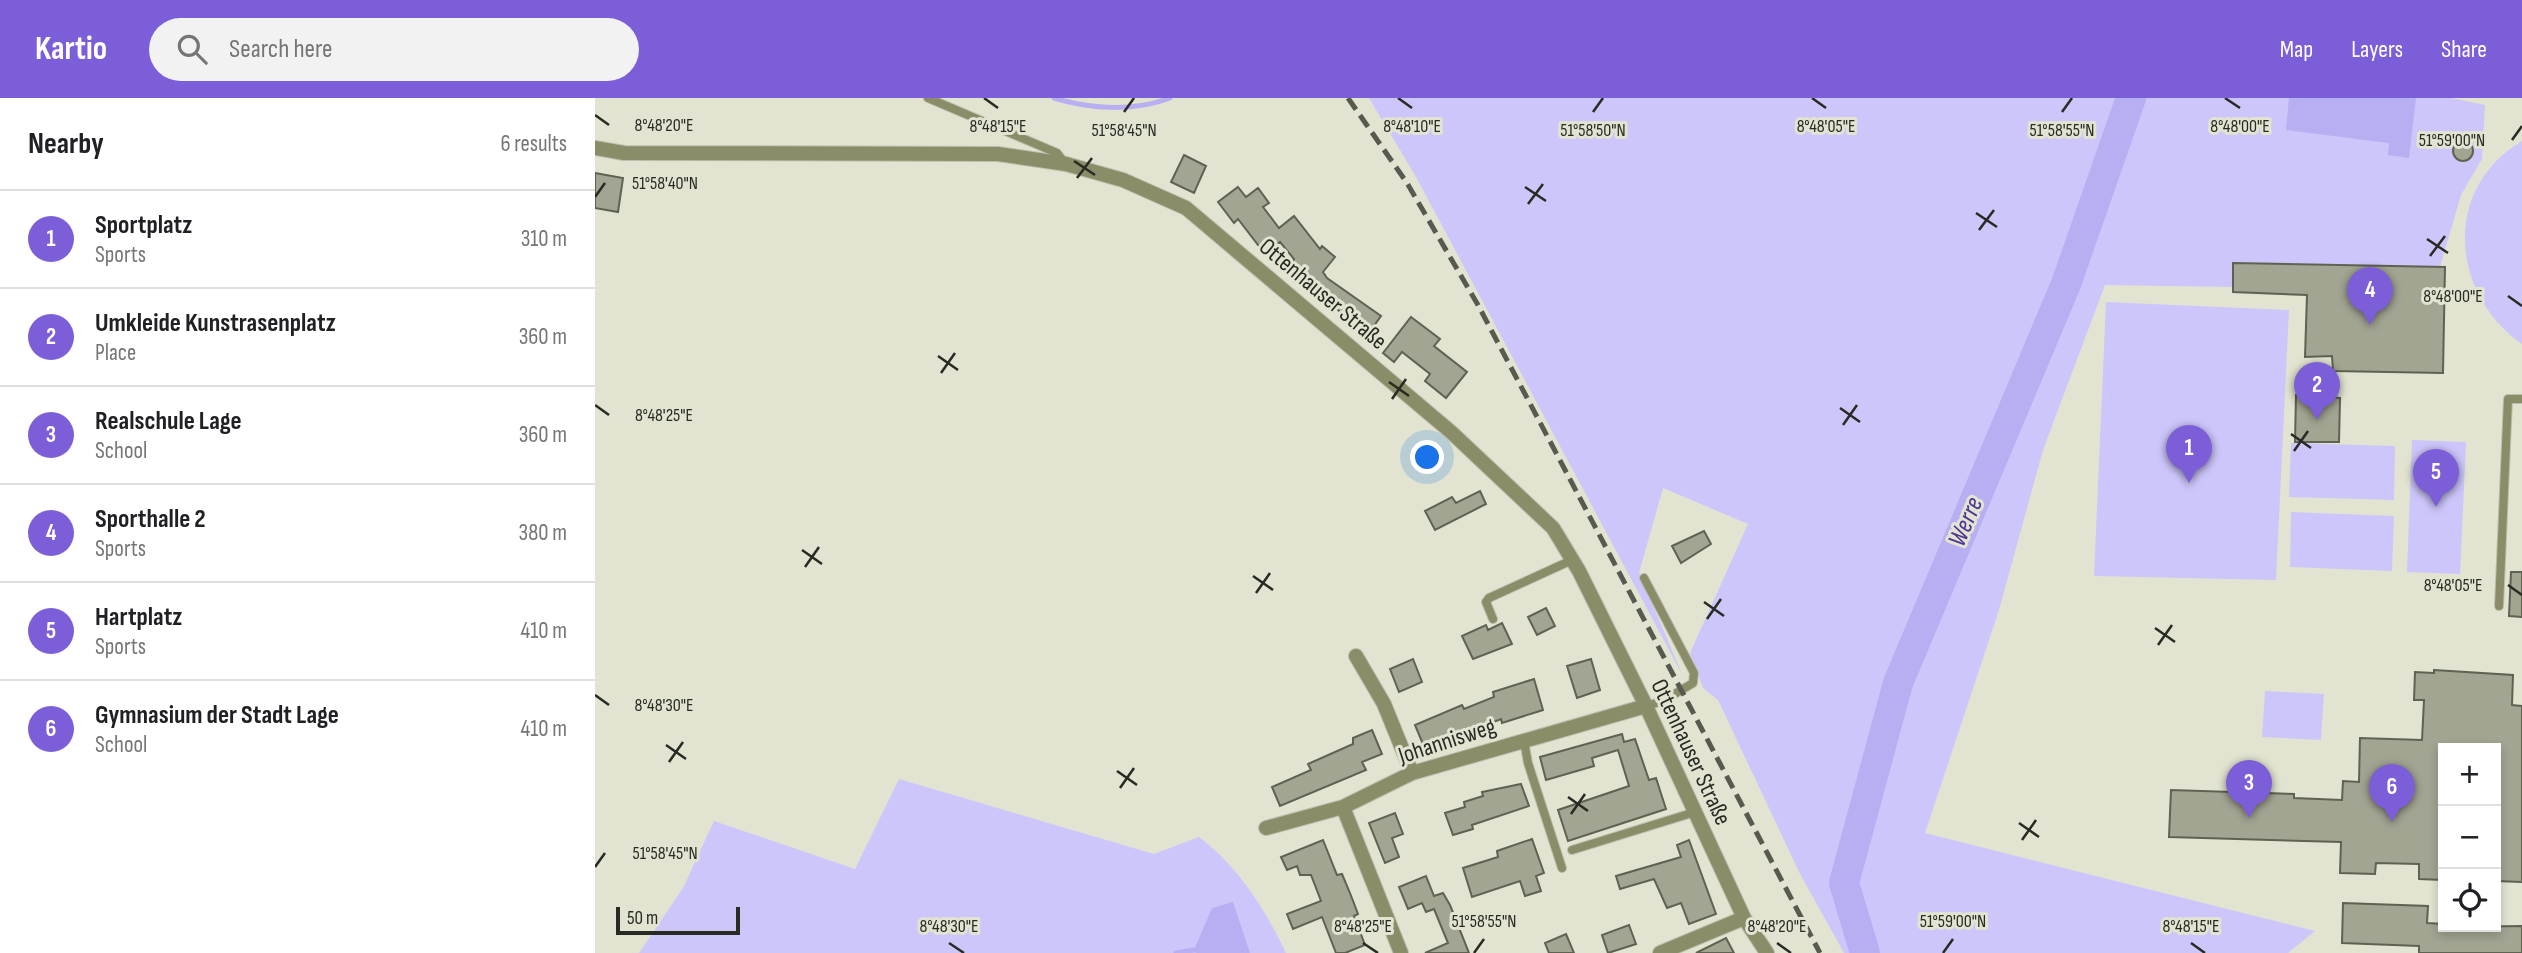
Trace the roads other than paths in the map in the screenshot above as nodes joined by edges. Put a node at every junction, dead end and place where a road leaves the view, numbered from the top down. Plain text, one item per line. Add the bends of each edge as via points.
1 (927, 98) edge
2 (595, 148) edge
3 (1066, 164) junction
4 (2522, 399) edge
5 (1572, 560) junction
6 (1644, 578) dead end
7 (2499, 606) dead end
8 (1493, 619) dead end
9 (1356, 656) dead end
10 (1646, 706) junction
11 (1524, 741) junction
12 (1412, 773) junction
13 (1343, 807) junction
14 (1695, 812) junction
15 (1266, 828) dead end
16 (1572, 850) dead end
17 (1562, 868) dead end
18 (1744, 918) junction
19 (1401, 953) edge
20 (1660, 953) edge
21 (1767, 953) edge

1 - 3 lane via 1057,153
2 - 3 street, Ottenhauser Straße via 624,153 998,154
3 - 5 street, Ottenhauser Straße via 1123,180 1186,208 1518,492 1553,528
4 - 7 lane via 2508,399
5 - 8 lane via 1489,598 1486,602
5 - 10 street, Ottenhauser Straße
6 - 10 lane via 1694,673 1693,683 1682,691
9 - 12 street via 1384,704
10 - 11 street, Johannisweg
10 - 14 street, Ottenhauser Straße
11 - 12 street, Johannisweg
11 - 17 lane
12 - 13 street, Johannisweg
13 - 15 street, Johannisweg
13 - 19 street
14 - 16 lane
14 - 18 street, Ottenhauser Straße
18 - 20 street
18 - 21 street, Ottenhauser Straße

